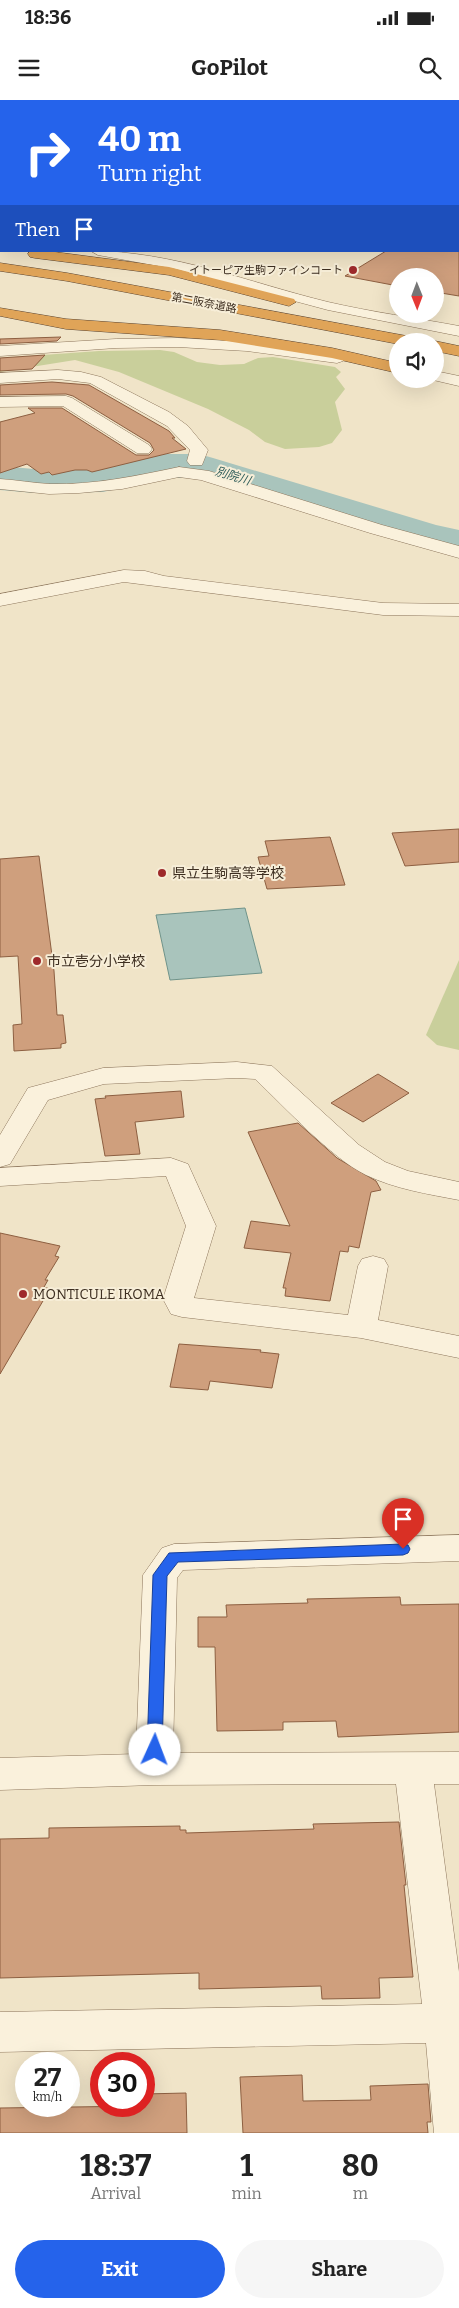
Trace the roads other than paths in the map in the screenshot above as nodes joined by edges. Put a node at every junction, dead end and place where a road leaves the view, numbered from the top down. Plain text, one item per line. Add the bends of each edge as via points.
1 (26, 252) edge
2 (104, 252) edge
3 (0, 267) edge
4 (0, 312) edge
5 (182, 314) dead end
6 (389, 319) edge
7 (389, 319) edge
8 (413, 323) edge
9 (459, 331) edge
10 (389, 338) edge
11 (389, 348) edge
12 (444, 348) edge
13 (0, 351) edge
14 (459, 351) edge
15 (444, 358) edge
16 (459, 361) edge
17 (389, 367) edge
18 (389, 367) edge
19 (0, 378) edge
20 (444, 378) edge
21 (459, 381) edge
22 (0, 402) edge
23 (143, 449) dead end
24 (196, 461) junction
25 (0, 474) edge
26 (0, 484) edge
27 (459, 537) edge
28 (459, 552) edge
29 (0, 600) edge
30 (459, 610) edge
31 (0, 1158) edge
32 (0, 1177) edge
33 (459, 1191) edge
34 (373, 1266) dead end
35 (361, 1327) junction
36 (459, 1347) edge
37 (459, 1548) edge
38 (413, 1768) junction
39 (459, 1768) edge
40 (154, 1769) junction
41 (0, 1774) edge
42 (445, 2023) junction
43 (0, 2032) edge
44 (456, 2133) edge

1 - 6 highway via 169,271 286,301
2 - 7 street via 176,264 328,306
3 - 10 highway, 第二阪奈道路
4 - 17 highway via 66,324 220,335 332,353
5 - 11 highway, 第二阪奈道路
8 - 9 street
12 - 14 highway
13 - 18 street via 94,344 191,343 312,354
15 - 16 highway
19 - 24 street via 65,375 93,379 174,422 199,450
20 - 21 street
22 - 23 street via 66,401
24 - 25 street via 165,462 81,478
24 - 27 street via 234,468
26 - 28 street via 49,489 79,488 122,484 179,472 203,475
29 - 30 street via 124,576 383,609
31 - 33 street via 38,1094 102,1076 263,1072 348,1151 375,1168 401,1179
32 - 35 street via 171,1167 178,1170 200,1226 178,1299 182,1307
34 - 35 street
35 - 36 street
37 - 40 street via 174,1557 160,1575
38 - 39 street
38 - 40 street
38 - 42 street
40 - 41 street
42 - 43 street
42 - 44 street

